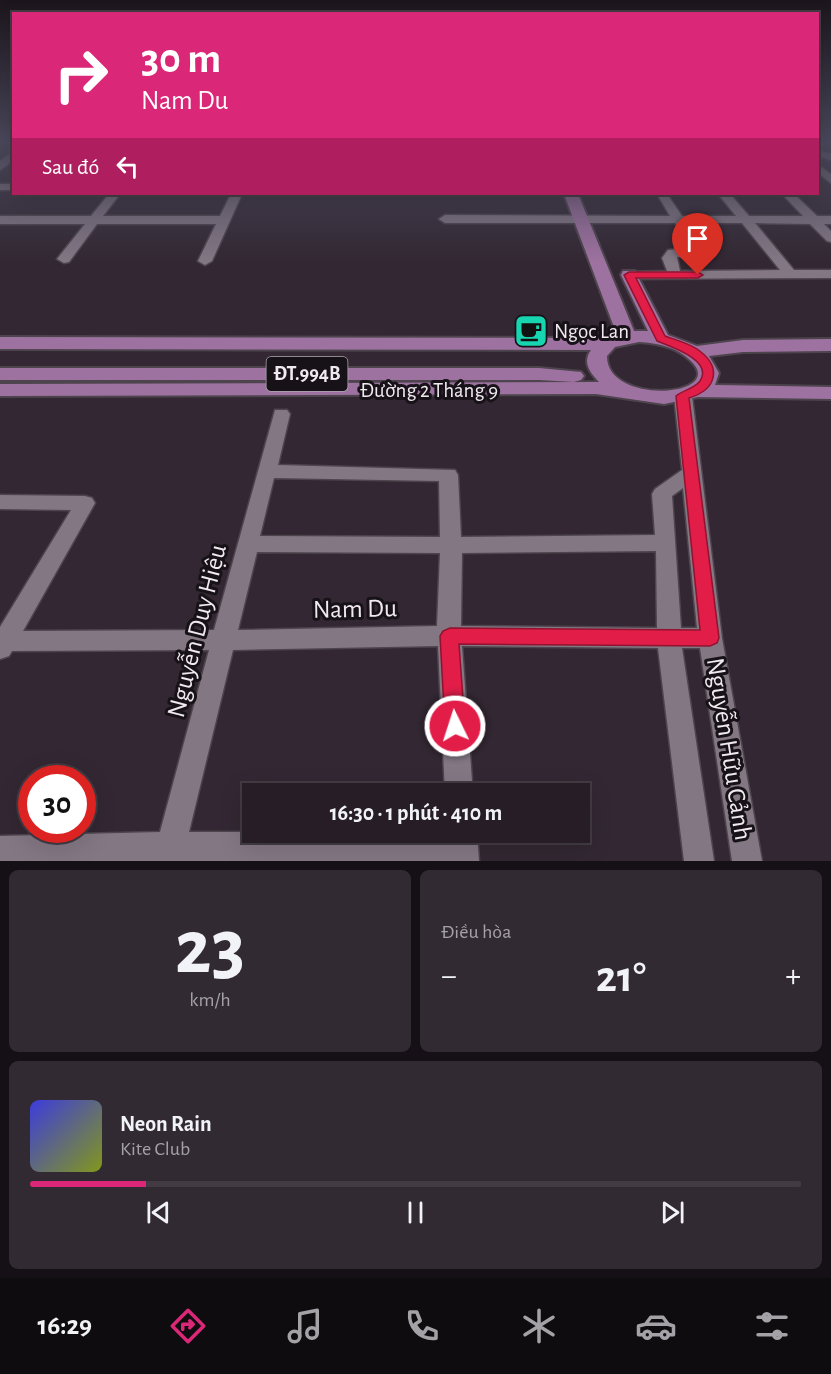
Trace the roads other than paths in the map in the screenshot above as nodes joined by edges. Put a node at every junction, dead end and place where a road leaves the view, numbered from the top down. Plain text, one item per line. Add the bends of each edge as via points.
1 (113, 195) edge
2 (236, 195) edge
3 (571, 195) edge
4 (663, 195) edge
5 (725, 195) edge
6 (789, 195) edge
7 (679, 218) junction
8 (445, 219) dead end
9 (581, 219) junction
10 (0, 220) edge
11 (94, 220) junction
12 (223, 220) junction
13 (744, 220) junction
14 (814, 220) junction
15 (831, 220) edge
16 (831, 238) edge
17 (64, 259) dead end
18 (205, 261) dead end
19 (790, 274) junction
20 (831, 274) edge
21 (629, 275) joint
22 (675, 275) junction
23 (627, 337) junction
24 (661, 339) junction
25 (0, 344) edge
26 (831, 345) edge
27 (603, 348) junction
28 (0, 357) edge
29 (831, 359) edge
30 (159, 366) junction
31 (0, 374) edge
32 (697, 375) junction
33 (831, 379) edge
34 (613, 383) junction
35 (0, 390) edge
36 (831, 393) edge
37 (641, 395) junction
38 (281, 414) dead end
39 (266, 471) junction
40 (693, 471) junction
41 (0, 502) edge
42 (666, 543) junction
43 (249, 544) junction
44 (451, 545) junction
45 (450, 636) junction
46 (669, 638) junction
47 (710, 638) junction
48 (224, 640) junction
49 (2, 643) edge
50 (458, 783) edge
51 (463, 847) edge
52 (0, 851) edge
53 (169, 854) edge
54 (699, 861) edge
55 (747, 861) edge

1 - 11 street
2 - 12 street
3 - 9 main road
4 - 7 street
5 - 13 street
6 - 14 street
7 - 9 street
7 - 13 street
7 - 22 street via 701,254 673,253 669,258
8 - 9 street
9 - 23 main road
10 - 11 street
11 - 12 street
11 - 17 street
12 - 18 street
13 - 14 street
13 - 19 street
14 - 15 street
14 - 16 street
19 - 20 street
19 - 22 street
21 - 22 street
21 - 24 main road
23 - 24 main road, ĐT.994B
23 - 27 main road, ĐT.994B
24 - 32 main road, ĐT.994B
25 - 30 main road, Đường 2 Tháng 9 / ĐT.994B
26 - 32 main road, ĐT.994B via 742,346
27 - 30 main road, Đường 2 Tháng 9 / ĐT.994B
27 - 34 main road via 596,359
28 - 30 main road, Đường 2 Tháng 9 / ĐT.994B
29 - 32 main road, ĐT.994B
30 - 31 main road, Đường 2 Tháng 9 / ĐT.994B
30 - 34 main road, Đường 2 Tháng 9 / ĐT.994B via 567,375
30 - 35 main road, Đường 2 Tháng 9 / ĐT.994B
30 - 37 main road, Đường 2 Tháng 9 / ĐT.994B via 520,390 596,388
32 - 33 main road, ĐT.994B
32 - 36 main road, ĐT.994B
32 - 37 main road, ĐT.994B via 661,398
32 - 40 street
34 - 37 main road, ĐT.994B
38 - 39 street, Nguyễn Duy Hiệu
39 - 43 street, Nguyễn Duy Hiệu
39 - 44 street via 448,475
40 - 42 street, Nguyễn Hữu Cảnh via 662,494
40 - 47 street, Nguyễn Hữu Cảnh
41 - 49 street via 85,503
42 - 44 street
42 - 46 street, Nguyễn Hữu Cảnh
43 - 44 street
43 - 48 street, Nguyễn Duy Hiệu
44 - 45 street
45 - 46 street, Nam Du
45 - 48 street, Nam Du
45 - 50 street
46 - 47 street, Nam Du
46 - 54 street, Nguyễn Hữu Cảnh
47 - 55 street, Nguyễn Hữu Cảnh
48 - 49 street, Nam Du
48 - 53 street, Nguyễn Duy Hiệu
51 - 53 street
52 - 53 street

